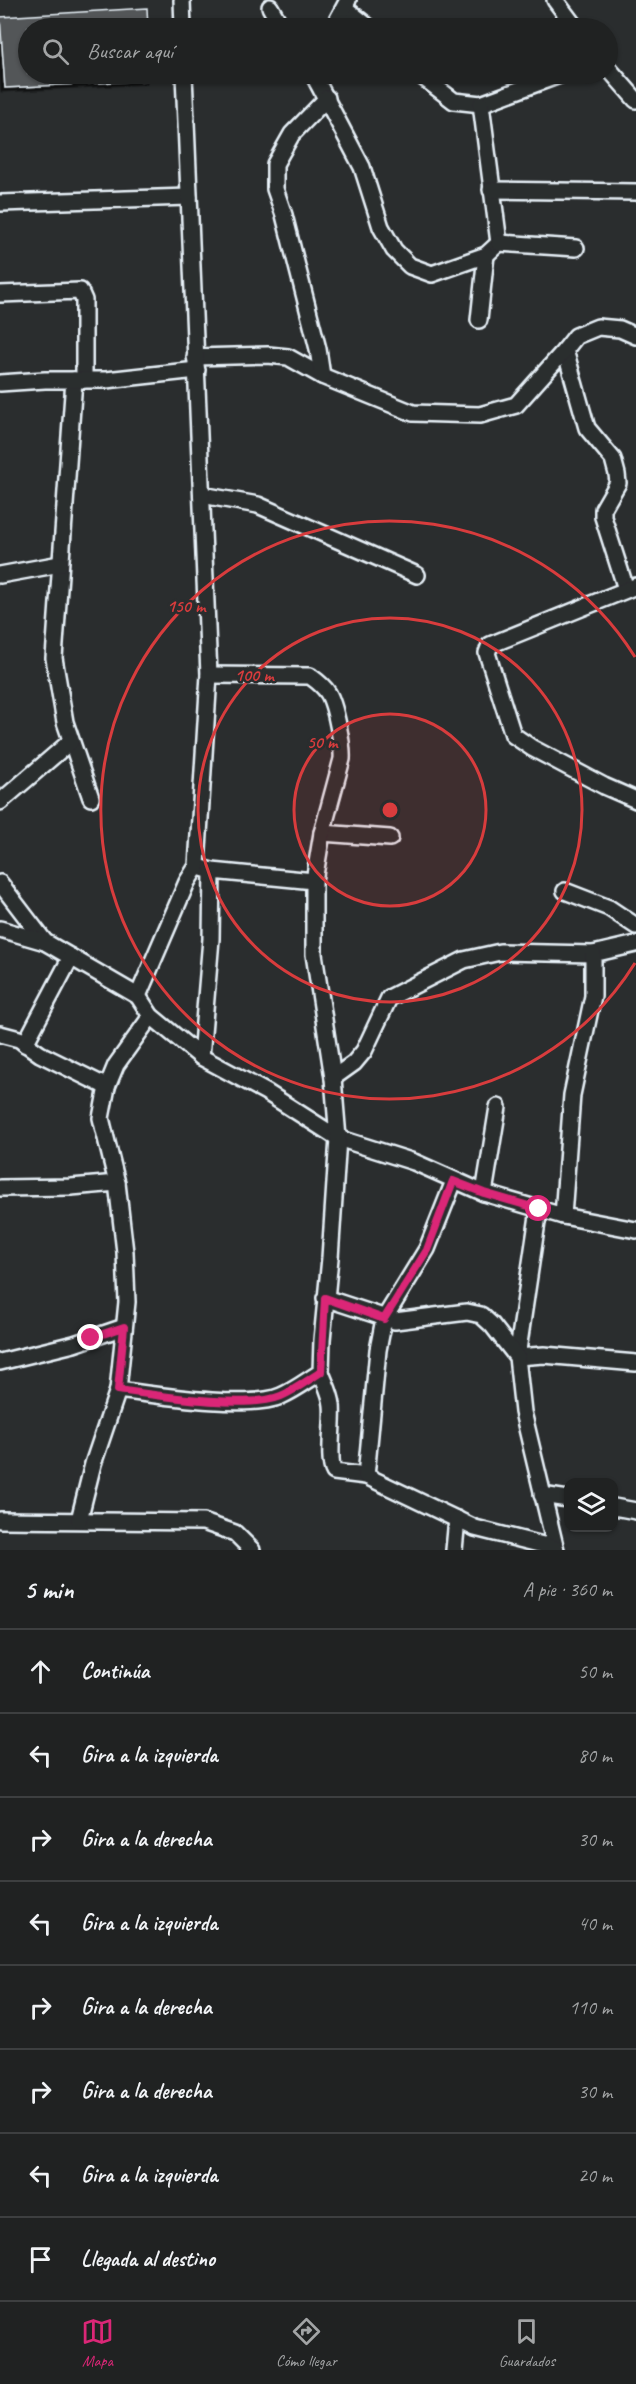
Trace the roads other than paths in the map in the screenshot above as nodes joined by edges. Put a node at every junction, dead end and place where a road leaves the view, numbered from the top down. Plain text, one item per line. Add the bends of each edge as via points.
1 (182, 0) edge
2 (555, 0) edge
3 (346, 4) edge
4 (270, 7) dead end
5 (183, 18) edge
6 (276, 18) edge
7 (338, 18) edge
8 (360, 18) edge
9 (568, 18) edge
10 (618, 79) edge
11 (184, 84) edge
12 (319, 84) edge
13 (432, 84) edge
14 (535, 84) edge
15 (327, 98) junction
16 (636, 100) edge
17 (481, 104) junction
18 (491, 190) junction
19 (636, 192) edge
20 (189, 197) junction
21 (0, 203) edge
22 (499, 243) junction
23 (576, 248) dead end
24 (486, 255) junction
25 (0, 294) edge
26 (479, 320) dead end
27 (636, 336) edge
28 (566, 350) junction
29 (196, 364) junction
30 (322, 376) junction
31 (79, 380) junction
32 (0, 383) edge
33 (202, 495) junction
34 (60, 564) junction
35 (0, 575) edge
36 (417, 575) dead end
37 (631, 588) edge
38 (209, 675) junction
39 (71, 741) junction
40 (91, 798) dead end
41 (636, 800) edge
42 (0, 802) edge
43 (322, 833) junction
44 (390, 838) dead end
45 (197, 866) junction
46 (212, 871) junction
47 (314, 881) junction
48 (0, 884) edge
49 (565, 891) dead end
50 (636, 926) edge
51 (0, 929) edge
52 (45, 942) junction
53 (636, 944) edge
54 (593, 954) junction
55 (71, 957) junction
56 (138, 996) junction
57 (152, 1016) junction
58 (0, 1034) edge
59 (25, 1044) junction
60 (201, 1057) junction
61 (333, 1078) junction
62 (107, 1087) junction
63 (498, 1107) dead end
64 (338, 1138) junction
65 (453, 1181) junction
66 (117, 1183) junction
67 (0, 1188) edge
68 (484, 1193) junction
69 (539, 1209) junction
70 (563, 1216) junction
71 (636, 1230) edge
72 (325, 1298) junction
73 (384, 1319) junction
74 (124, 1327) junction
75 (517, 1357) junction
76 (0, 1362) edge
77 (636, 1363) edge
78 (321, 1372) junction
79 (118, 1390) junction
80 (366, 1476) junction
81 (542, 1495) junction
82 (564, 1499) edge
83 (618, 1508) edge
84 (636, 1511) edge
85 (457, 1519) junction
86 (0, 1520) edge
87 (79, 1521) junction
88 (235, 1533) junction
89 (556, 1549) edge
90 (235, 1550) edge
91 (252, 1550) edge
92 (454, 1550) edge

1 - 5 street
2 - 9 street
3 - 7 street
3 - 8 street
4 - 6 street
10 - 16 street
11 - 20 street
12 - 15 street
13 - 17 street via 454,101
14 - 17 street
15 - 24 street via 362,167 381,226 394,250 410,266 432,274
15 - 30 street via 292,134 275,164 275,189
17 - 18 street
18 - 19 street
18 - 22 street
20 - 21 street
20 - 29 street
22 - 23 street
22 - 24 street
24 - 26 street
25 - 31 street via 80,291 84,300
27 - 28 street via 620,329 598,327 576,336
28 - 30 street via 516,405 480,416 413,413
28 - 37 street via 587,428 613,459 618,483 603,509 603,517
29 - 30 street via 268,355 288,357
29 - 31 street via 106,380
29 - 33 street
31 - 32 street
31 - 34 street
33 - 36 street via 258,506
33 - 38 street
34 - 35 street
34 - 39 street via 54,658
37 - 41 street via 490,645 487,653 513,735
38 - 43 street via 310,676 329,694 343,748
38 - 45 street
39 - 40 street
39 - 42 street
43 - 44 street
43 - 47 street
45 - 46 street
45 - 56 street
46 - 47 street
46 - 60 street via 212,939
47 - 61 street via 314,954
48 - 52 street
49 - 50 street via 609,908
51 - 52 street
52 - 55 street
53 - 54 street
54 - 61 street via 500,952 464,960 396,993 384,1005 364,1051
54 - 70 street via 593,996 572,1095
55 - 56 street
55 - 59 street
56 - 57 street
57 - 60 street
57 - 62 street via 116,1065
58 - 59 street
59 - 62 street
60 - 64 street
61 - 64 street
62 - 66 street via 101,1118
63 - 68 street
64 - 65 street via 414,1162
64 - 72 street
65 - 68 street
65 - 73 street via 427,1250
66 - 67 street
66 - 74 street via 125,1252
68 - 69 street
69 - 70 street
69 - 75 street
70 - 71 street
72 - 73 street
72 - 78 street
73 - 75 street via 467,1312 481,1315
73 - 80 street
74 - 76 street
74 - 79 street
75 - 77 street via 544,1355
75 - 81 street via 523,1412
78 - 79 street via 279,1397 247,1401 191,1400
78 - 80 street via 332,1403 331,1468 336,1474
79 - 87 street
80 - 85 street
81 - 82 street
81 - 89 street
83 - 84 street
85 - 89 street via 475,1528
85 - 92 street
86 - 87 street
87 - 88 street via 203,1522
88 - 90 street
88 - 91 street

